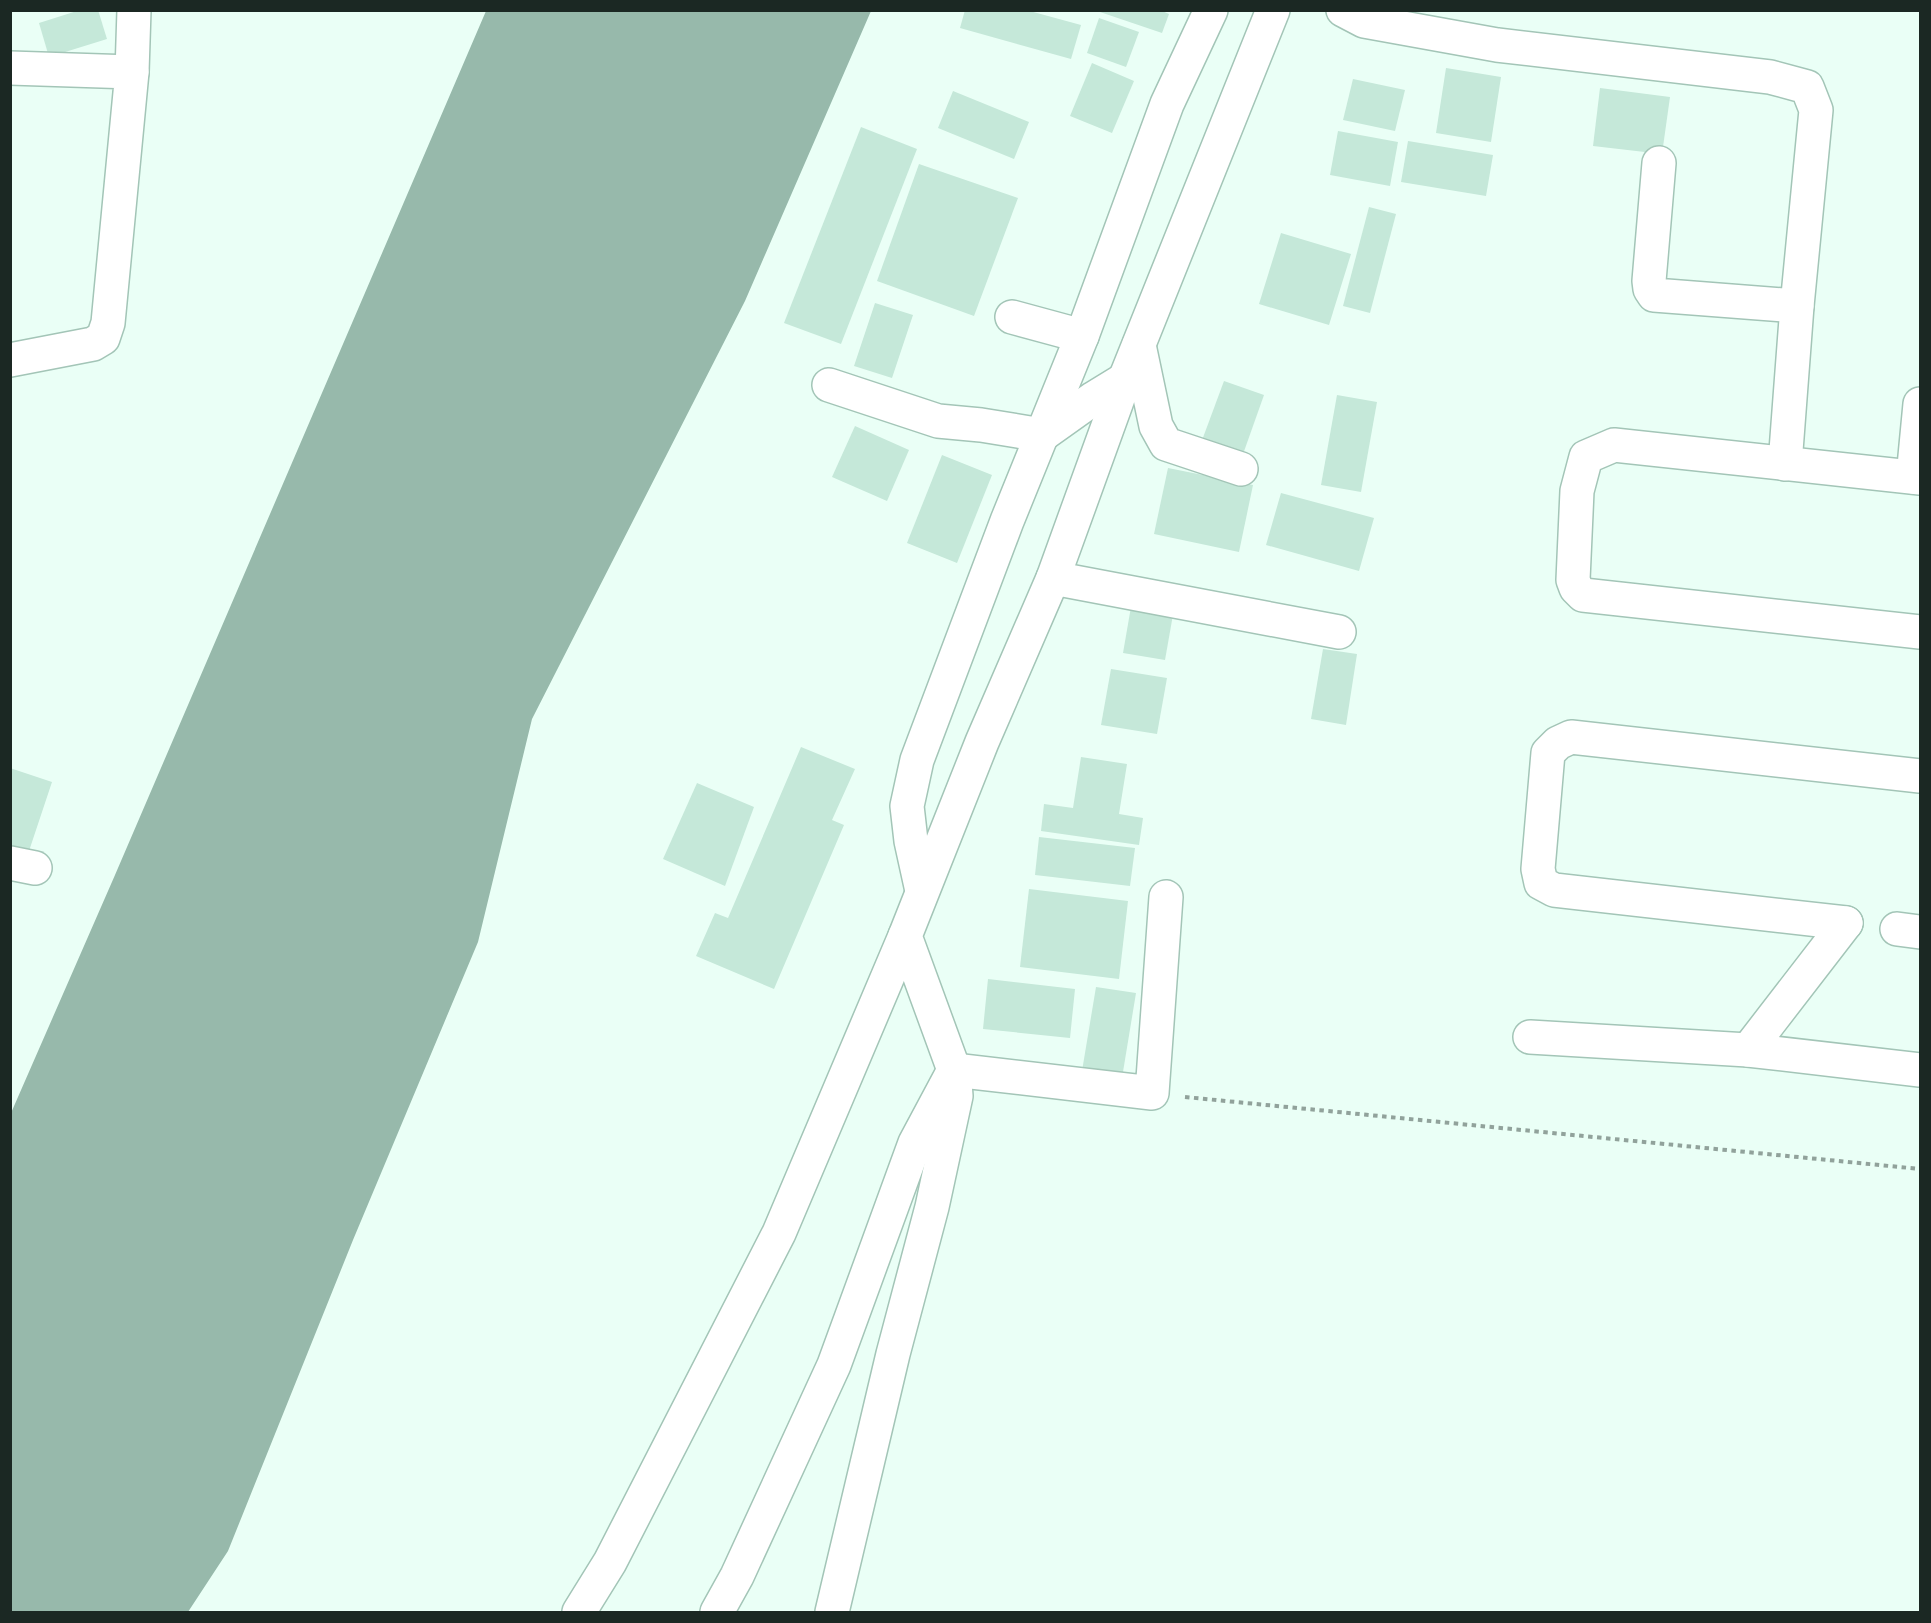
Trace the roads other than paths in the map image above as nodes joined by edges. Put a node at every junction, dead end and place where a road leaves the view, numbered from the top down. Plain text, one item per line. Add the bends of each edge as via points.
1 (134, 10) edge
2 (1210, 10) edge
3 (1273, 10) edge
4 (1342, 10) edge
5 (10, 68) edge
6 (132, 72) junction
7 (1659, 163) dead end
8 (1797, 306) junction
9 (1012, 317) dead end
10 (1082, 336) junction
11 (1139, 345) junction
12 (10, 360) edge
13 (1125, 379) junction
14 (830, 385) dead end
15 (1920, 404) edge
16 (1042, 435) junction
17 (1785, 464) junction
18 (1241, 470) dead end
19 (1917, 478) edge
20 (1053, 578) junction
21 (1339, 632) dead end
22 (1920, 632) edge
23 (1919, 772) edge
24 (922, 891) junction
25 (1166, 897) dead end
26 (905, 936) junction
27 (1530, 1037) dead end
28 (1748, 1050) junction
29 (949, 1056) junction
30 (1920, 1070) edge
31 (579, 1612) edge
32 (717, 1612) edge
33 (832, 1612) edge

1 - 6 street
2 - 10 street via 1167,104
3 - 11 street
4 - 8 street via 1364,21 1486,43 1770,77 1807,87 1816,110
5 - 6 street
6 - 12 street via 108,323 103,338 93,344
7 - 8 street via 1649,281 1654,295
8 - 17 street
9 - 10 street
10 - 16 street
11 - 13 street
11 - 18 street via 1156,426 1166,444
13 - 16 street
13 - 20 street
14 - 16 street via 938,421
15 - 19 street
16 - 24 street via 917,760 907,806
17 - 19 street
17 - 22 street via 1614,445 1586,457 1577,491 1573,580 1576,588 1583,595
20 - 21 street
20 - 24 street
23 - 28 street via 1571,737 1557,743 1548,753 1538,869 1541,882 1554,890 1846,923
24 - 26 street
25 - 29 street via 1152,1094
26 - 29 street
26 - 31 street via 779,1233 610,1562
27 - 28 street
28 - 30 street
29 - 32 street via 834,1365
29 - 33 street via 956,1096

